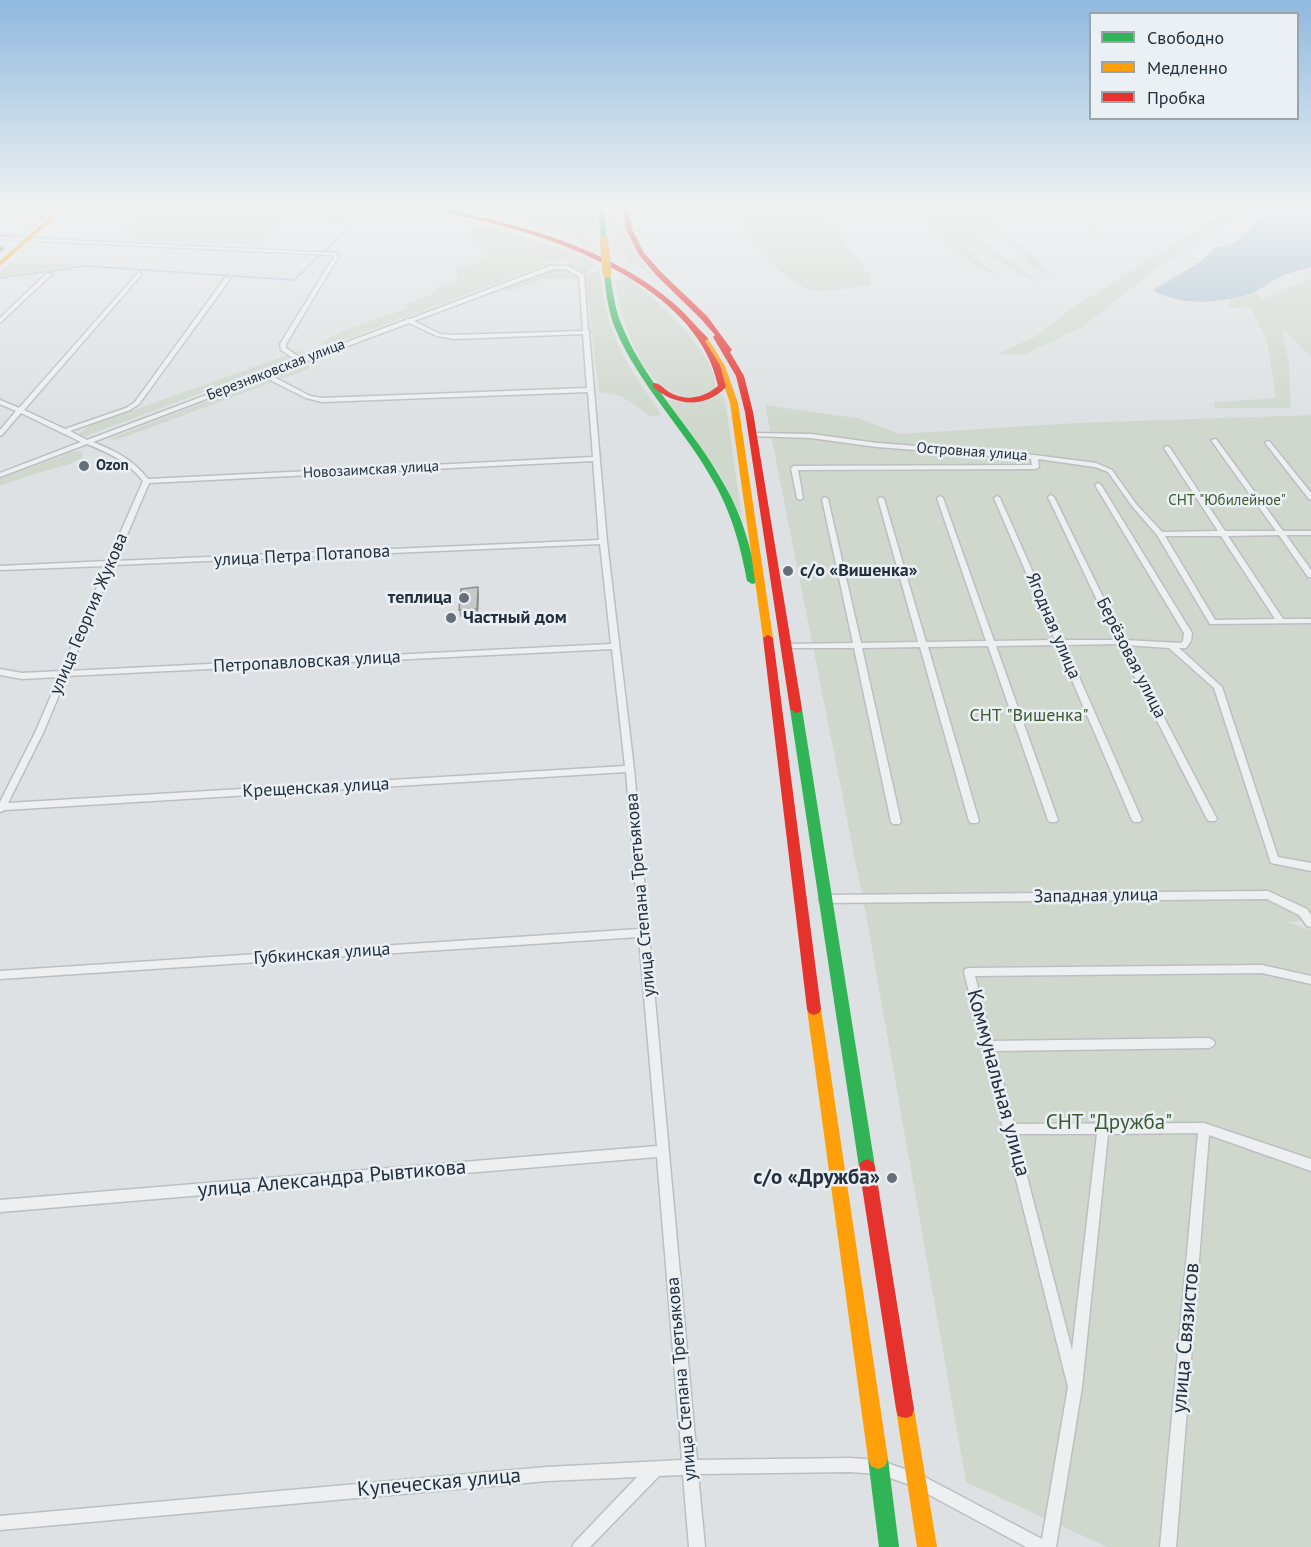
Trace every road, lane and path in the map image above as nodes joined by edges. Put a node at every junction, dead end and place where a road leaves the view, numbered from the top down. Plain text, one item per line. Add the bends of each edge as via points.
1 (45, 278) edge
2 (135, 278) edge
3 (323, 278) edge
4 (522, 278) edge
5 (581, 278) edge
6 (608, 278) edge
7 (635, 278) edge
8 (649, 278) edge
9 (663, 278) edge
10 (227, 279) dead end
11 (671, 303) junction
12 (408, 320) junction
13 (0, 321) edge
14 (587, 332) junction
15 (631, 354) junction
16 (301, 361) junction
17 (733, 362) junction
18 (264, 375) junction
19 (591, 390) junction
20 (0, 402) edge
21 (20, 411) junction
22 (64, 431) junction
23 (0, 434) edge
24 (753, 435) junction
25 (1214, 440) dead end
26 (87, 442) junction
27 (1269, 443) dead end
28 (1167, 448) dead end
29 (1034, 457) junction
30 (596, 459) junction
31 (0, 475) edge
32 (146, 481) junction
33 (1098, 485) dead end
34 (1051, 497) dead end
35 (800, 498) dead end
36 (940, 498) dead end
37 (997, 498) dead end
38 (1311, 498) edge
39 (825, 499) dead end
40 (881, 499) dead end
41 (1281, 533) junction
42 (1311, 533) edge
43 (1160, 534) junction
44 (1224, 534) junction
45 (603, 542) junction
46 (109, 565) junction
47 (0, 568) edge
48 (1311, 574) edge
49 (1311, 621) edge
50 (1281, 622) junction
51 (1121, 642) junction
52 (991, 643) junction
53 (1060, 643) junction
54 (923, 644) junction
55 (857, 645) junction
56 (615, 646) junction
57 (787, 646) junction
58 (1173, 646) junction
59 (0, 672) edge
60 (63, 674) junction
61 (773, 677) junction
62 (630, 770) junction
63 (3, 803) edge
64 (1137, 819) dead end
65 (1212, 819) dead end
66 (1053, 820) dead end
67 (974, 821) dead end
68 (896, 822) dead end
69 (1311, 867) edge
70 (824, 899) junction
71 (1311, 923) edge
72 (644, 933) junction
73 (810, 974) junction
74 (836, 974) junction
75 (0, 975) edge
76 (1311, 980) edge
77 (1209, 1042) dead end
78 (988, 1046) junction
79 (1204, 1128) junction
80 (1010, 1129) junction
81 (1103, 1129) junction
82 (664, 1151) junction
83 (1311, 1165) edge
84 (0, 1206) edge
85 (1075, 1387) junction
86 (689, 1467) junction
87 (879, 1467) junction
88 (655, 1470) junction
89 (916, 1479) junction
90 (0, 1523) edge
91 (580, 1547) edge
92 (697, 1547) edge
93 (889, 1547) edge
94 (927, 1547) edge
95 (1041, 1547) edge
96 (1048, 1547) edge
97 (1168, 1547) edge

1 - 13 street
2 - 21 street
3 - 16 street via 283,344 283,349
4 - 12 street, Березняковская улица
5 - 14 street, улица Степана Третьякова
6 - 15 main road, bridge via 615,318
7 - 11 main road
8 - 17 main road via 690,308
9 - 17 main road via 710,322
10 - 22 street via 137,403
11 - 15 main road via 715,364 722,381 720,390 700,399 669,396 660,391
11 - 61 main road via 708,344 730,386
12 - 14 street via 439,335 454,337
12 - 16 street, Березняковская улица
14 - 19 street, улица Степана Третьякова
15 - 61 main road via 705,460 735,513 746,546
16 - 18 street, Березняковская улица
17 - 24 main road via 746,396
18 - 19 street via 322,400
18 - 26 street, Березняковская улица
19 - 30 street, улица Степана Третьякова
20 - 21 street
21 - 22 street
21 - 23 street
22 - 26 street
24 - 29 street, Островная улица via 811,436
24 - 57 main road
25 - 41 street
26 - 31 street, Березняковская улица
26 - 32 street via 116,453
27 - 38 street
28 - 44 street
29 - 35 street via 1036,467 794,468
29 - 43 street, Островная улица via 1096,465 1110,471
30 - 32 street, Новозаимская улица
30 - 45 street, улица Степана Третьякова
32 - 46 street, улица Георгия Жукова
33 - 58 street via 1188,633 1183,646
34 - 51 street, Берёзовая улица
36 - 52 street
37 - 53 street, Ягодная улица
39 - 55 street
40 - 54 street
41 - 42 street
41 - 44 street
41 - 48 street
43 - 44 street
43 - 50 street, Островная улица via 1214,622
44 - 50 street
45 - 46 street, улица Петра Потапова
45 - 56 street, улица Степана Третьякова
46 - 47 street, улица Петра Потапова
46 - 60 street, улица Георгия Жукова
49 - 50 street
51 - 53 street
51 - 58 street
51 - 65 street, Берёзовая улица
52 - 53 street
52 - 54 street
52 - 66 street
53 - 64 street, Ягодная улица
54 - 55 street
54 - 67 street
55 - 57 street
55 - 68 street
56 - 60 street, Петропавловская улица
56 - 62 street, улица Степана Третьякова
57 - 70 main road
58 - 69 street via 1218,687 1274,860
59 - 60 street, Петропавловская улица via 22,676
60 - 63 street, улица Георгия Жукова via 39,733
61 - 73 main road
62 - 63 street, Крещенская улица
62 - 72 street, улица Степана Третьякова
70 - 71 street, Западная улица via 1268,895 1303,912
70 - 74 main road
72 - 75 street, Губкинская улица
72 - 82 street, улица Степана Третьякова
73 - 74 main road
73 - 87 main road
74 - 89 main road
76 - 78 street, Коммунальная улица via 1262,969 969,972
77 - 78 street
78 - 80 street, Коммунальная улица
79 - 81 street
79 - 83 street
79 - 97 street, улица Связистов
80 - 81 street
80 - 85 street, Коммунальная улица
81 - 85 street
82 - 84 street, улица Александра Рывтикова
82 - 86 street, улица Степана Третьякова
85 - 96 street
86 - 87 street, Купеческая улица
86 - 88 street, Купеческая улица
86 - 92 street, улица Степана Третьякова
87 - 89 street, Купеческая улица
87 - 93 main road
88 - 90 street, Купеческая улица via 524,1476
88 - 91 street
89 - 94 main road
89 - 95 street, Купеческая улица

